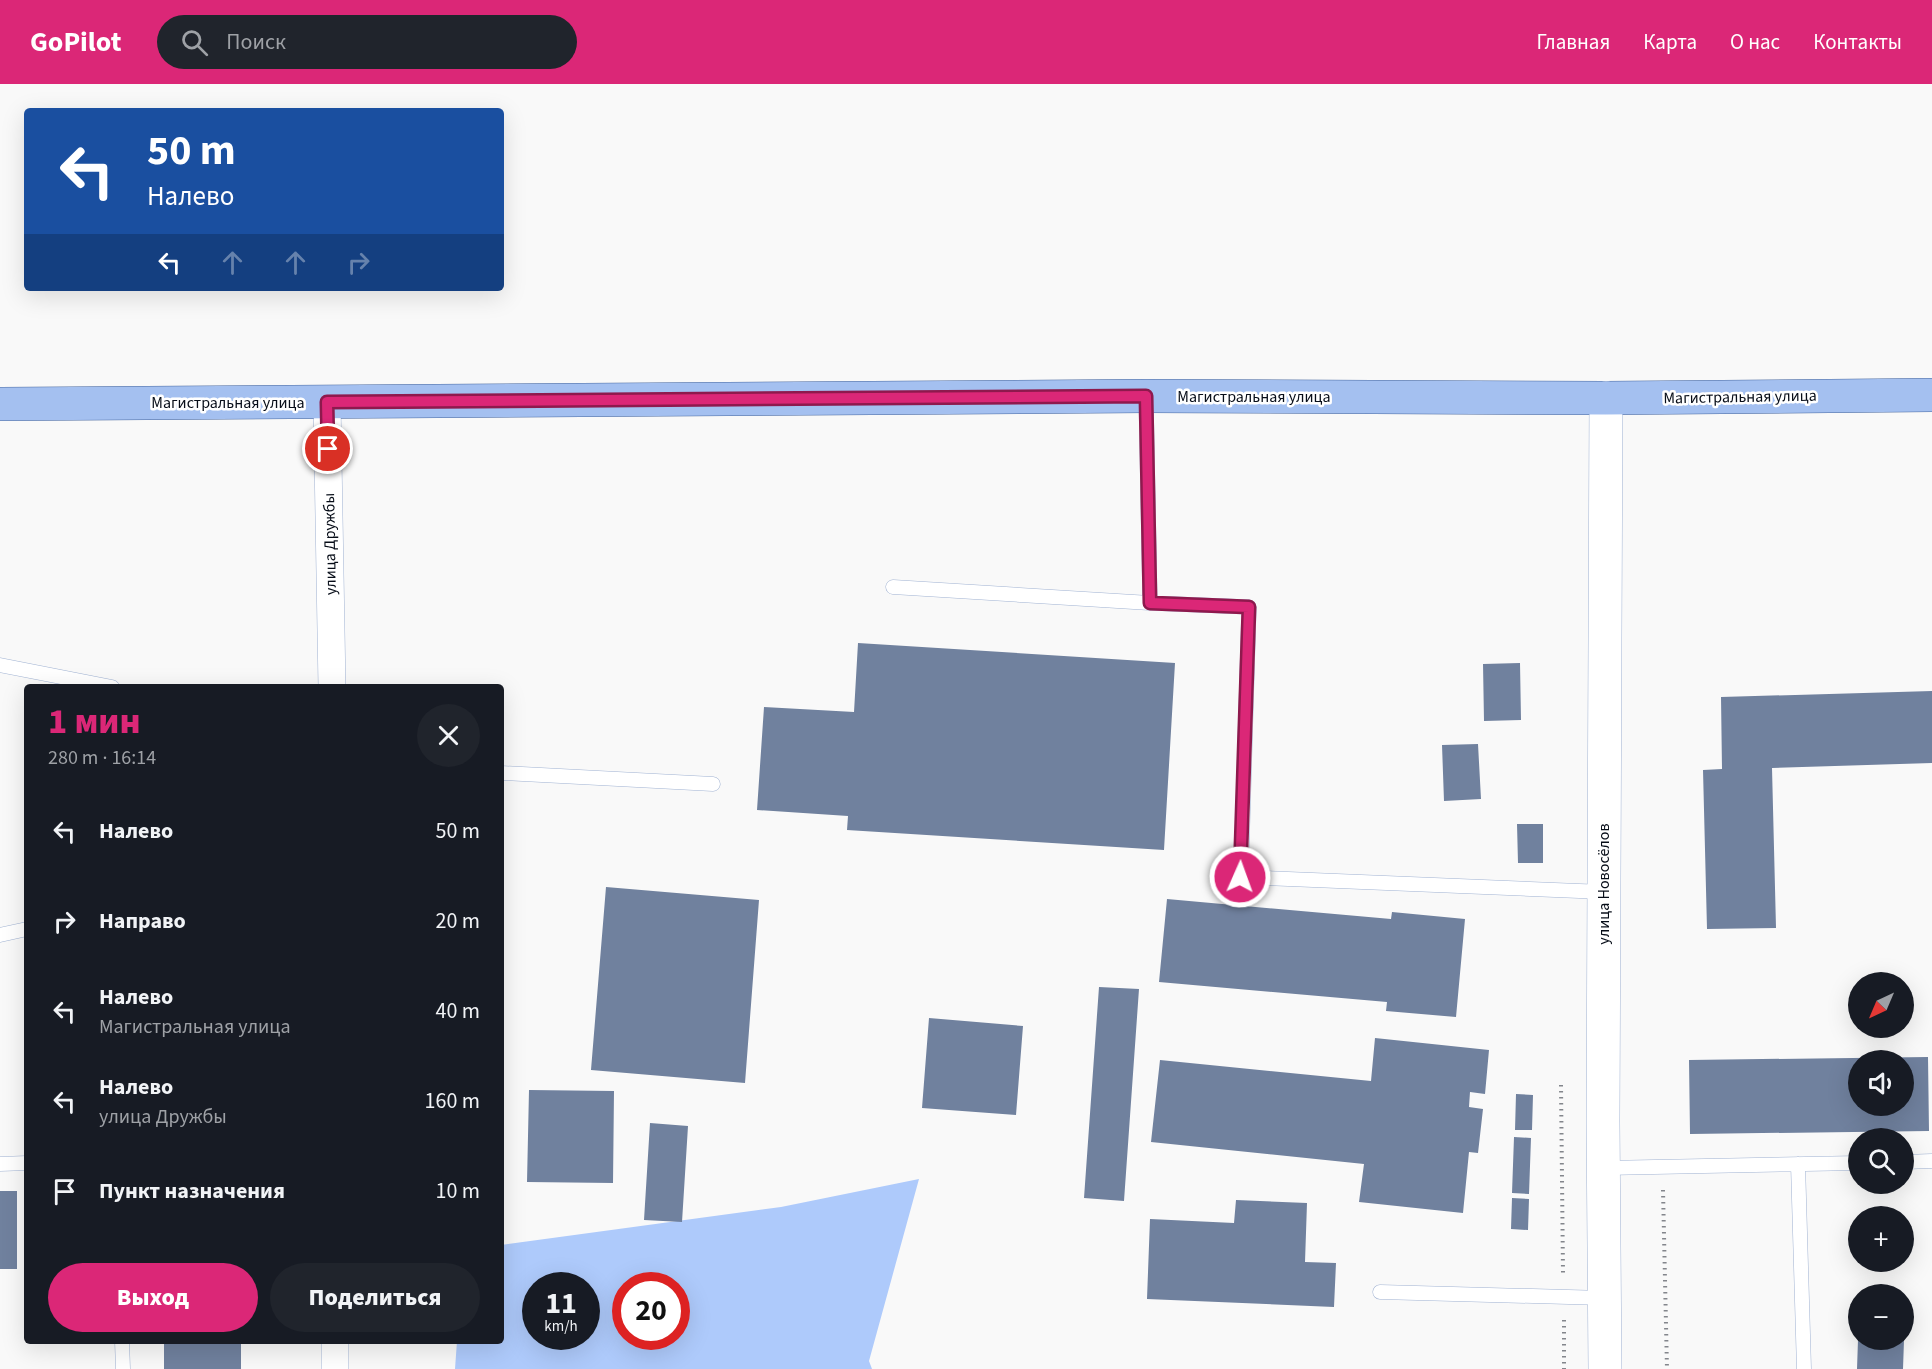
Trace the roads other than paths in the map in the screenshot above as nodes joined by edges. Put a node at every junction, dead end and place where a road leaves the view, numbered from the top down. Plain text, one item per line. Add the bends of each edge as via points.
1 (1146, 396) junction
2 (1932, 396) edge
3 (1606, 398) junction
4 (327, 402) junction
5 (0, 404) edge
6 (893, 587) dead end
7 (1150, 603) junction
8 (0, 665) edge
9 (97, 684) edge
10 (332, 684) edge
11 (504, 773) edge
12 (713, 784) dead end
13 (1604, 892) junction
14 (24, 930) edge
15 (0, 935) edge
16 (1932, 1161) edge
17 (1914, 1162) edge
18 (24, 1163) edge
19 (1848, 1163) edge
20 (0, 1164) edge
21 (1798, 1164) junction
22 (1604, 1168) junction
23 (1380, 1292) dead end
24 (1604, 1299) junction
25 (122, 1344) edge
26 (335, 1344) edge
27 (123, 1369) edge
28 (335, 1369) edge
29 (1605, 1369) edge
30 (1804, 1369) edge

1 - 3 main road, Магистральная улица
1 - 4 main road, Магистральная улица
1 - 7 lane
2 - 3 main road, Магистральная улица
3 - 13 main road, улица Новосёлов
4 - 5 main road, Магистральная улица
4 - 10 street, улица Дружбы
6 - 7 lane
7 - 13 lane via 1249,607 1240,877
8 - 9 lane
11 - 12 lane
13 - 22 main road, улица Новосёлов
14 - 15 lane
16 - 17 lane
18 - 20 lane
19 - 21 lane
21 - 22 lane
21 - 30 lane
22 - 24 main road, улица Новосёлов
23 - 24 lane
24 - 29 main road, улица Новосёлов
25 - 27 lane
26 - 28 street

